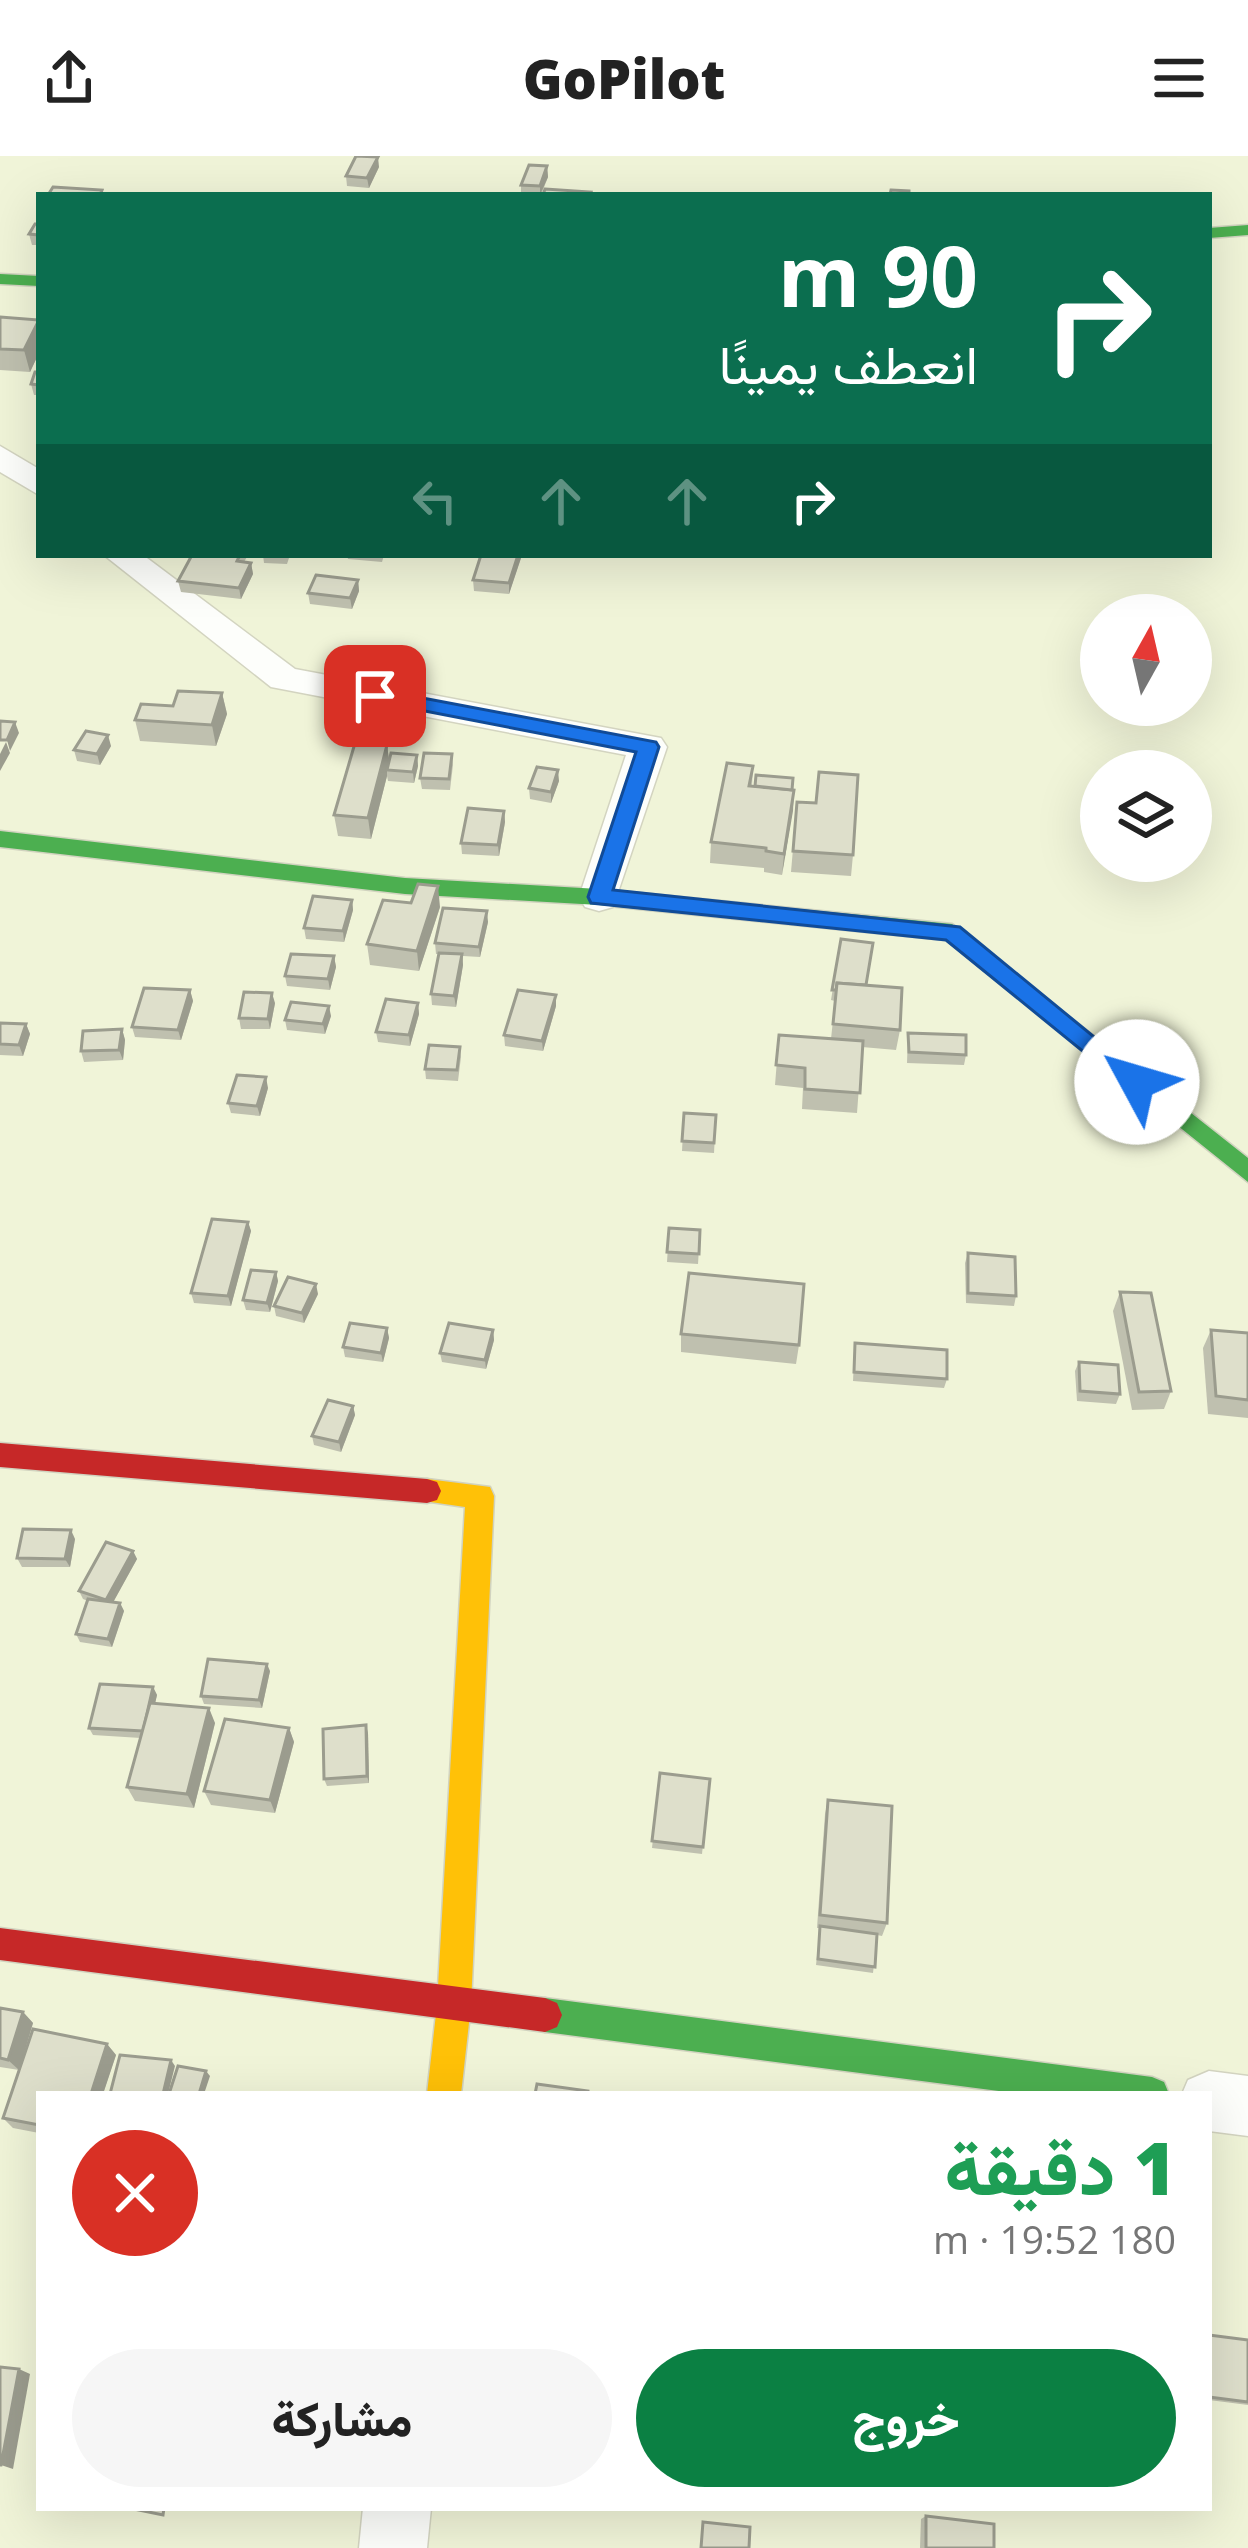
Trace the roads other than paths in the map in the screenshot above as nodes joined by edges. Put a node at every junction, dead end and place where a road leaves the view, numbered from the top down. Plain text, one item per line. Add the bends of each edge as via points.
1 (1248, 230) edge
2 (1212, 233) edge
3 (0, 278) edge
4 (36, 281) edge
5 (0, 456) edge
6 (36, 483) edge
7 (126, 558) edge
8 (0, 839) edge
9 (599, 897) junction
10 (1248, 1172) edge
11 (0, 1455) edge
12 (0, 1944) edge
13 (454, 2005) junction
14 (444, 2091) edge
15 (1128, 2091) edge
16 (1212, 2101) edge
17 (1248, 2106) edge
18 (398, 2511) edge
19 (393, 2548) edge

1 - 2 street
3 - 4 street
5 - 6 street
7 - 9 street via 284,679 648,747
8 - 9 street via 405,886
9 - 10 street via 952,932
11 - 13 street via 480,1496
12 - 13 street
13 - 14 street
13 - 15 street
16 - 17 street
18 - 19 street

